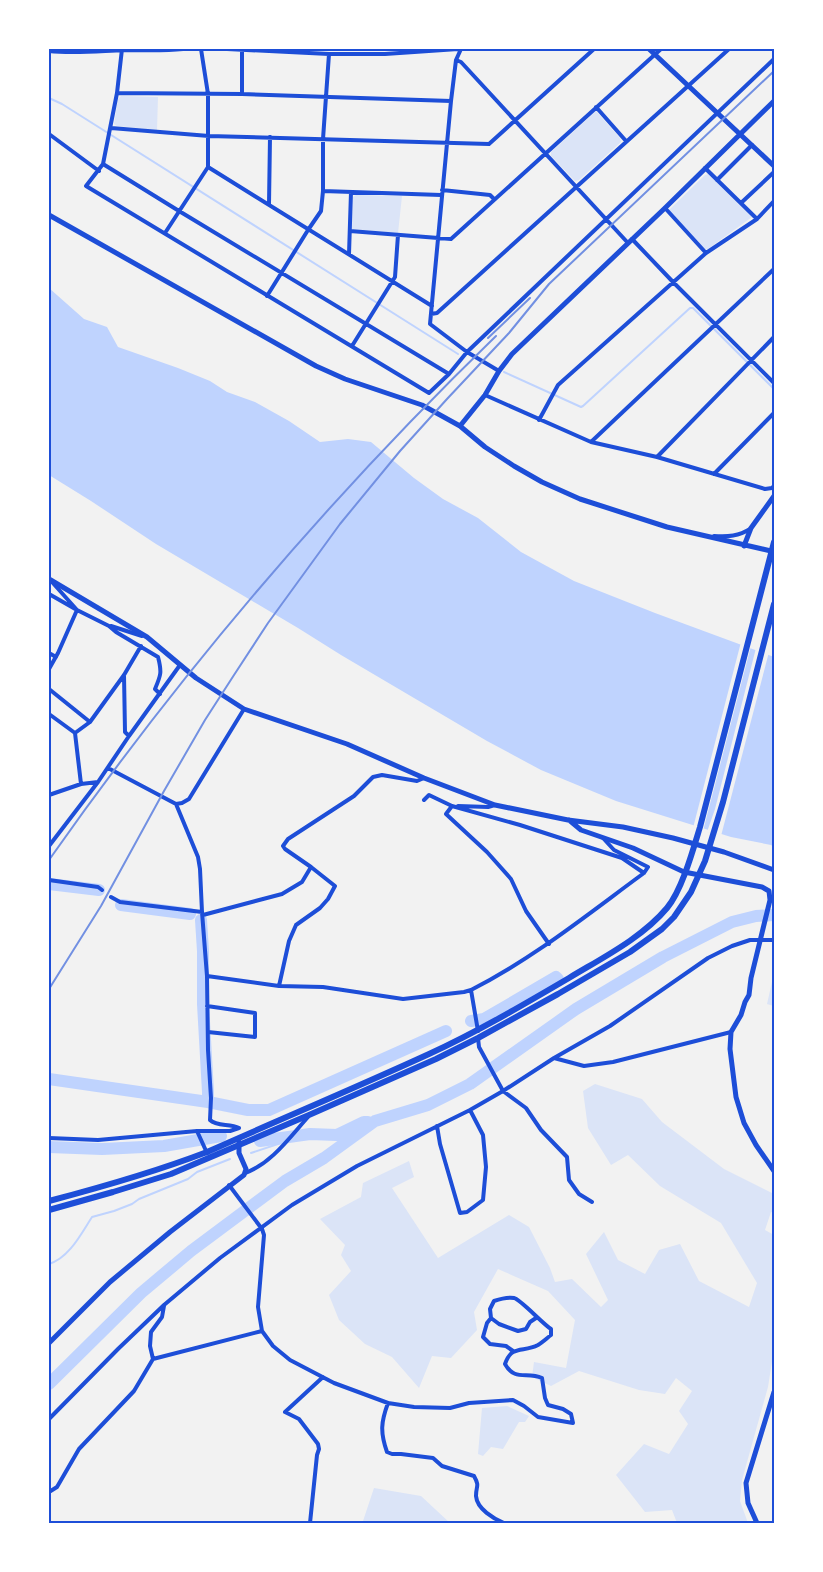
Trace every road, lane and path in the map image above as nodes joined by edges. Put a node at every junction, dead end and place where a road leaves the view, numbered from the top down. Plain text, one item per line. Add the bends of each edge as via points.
1 (183, 49) edge
2 (201, 49) edge
3 (227, 49) edge
4 (459, 49) edge
5 (594, 49) edge
6 (649, 49) edge
7 (661, 49) edge
8 (728, 49) edge
9 (122, 50) edge
10 (242, 50) edge
11 (49, 51) edge
12 (329, 54) junction
13 (655, 55) junction
14 (774, 59) edge
15 (456, 60) junction
16 (688, 86) junction
17 (117, 93) junction
18 (208, 94) junction
19 (242, 94) junction
20 (326, 97) junction
21 (451, 101) junction
22 (774, 101) edge
23 (596, 107) junction
24 (718, 113) junction
25 (515, 120) junction
26 (110, 132) junction
27 (49, 134) edge
28 (741, 134) junction
29 (209, 136) junction
30 (270, 137) junction
31 (323, 139) junction
32 (626, 141) junction
33 (447, 142) junction
34 (752, 145) junction
35 (545, 154) junction
36 (103, 164) junction
37 (774, 166) edge
38 (208, 167) junction
39 (705, 168) junction
40 (98, 170) junction
41 (774, 172) edge
42 (716, 180) junction
43 (576, 187) junction
44 (442, 190) junction
45 (324, 191) junction
46 (351, 192) junction
47 (441, 195) junction
48 (494, 199) junction
49 (774, 201) edge
50 (269, 204) junction
51 (741, 204) junction
52 (665, 208) junction
53 (179, 211) junction
54 (49, 214) edge
55 (606, 219) junction
56 (757, 219) junction
57 (308, 230) junction
58 (350, 231) junction
59 (165, 233) junction
60 (398, 235) junction
61 (438, 238) junction
62 (630, 241) junction
63 (706, 253) junction
64 (349, 254) junction
65 (774, 269) edge
66 (281, 272) junction
67 (392, 282) junction
68 (673, 282) junction
69 (267, 296) junction
70 (432, 306) junction
71 (431, 314) junction
72 (366, 324) junction
73 (714, 326) junction
74 (774, 337) edge
75 (352, 346) junction
76 (467, 352) junction
77 (750, 362) junction
78 (499, 370) junction
79 (450, 374) junction
80 (774, 383) edge
81 (485, 394) junction
82 (774, 413) edge
83 (540, 420) junction
84 (460, 426) junction
85 (591, 442) junction
86 (657, 457) junction
87 (714, 474) junction
88 (774, 486) edge
89 (774, 496) edge
90 (751, 528) junction
91 (700, 535) junction
92 (774, 542) edge
93 (744, 546) junction
94 (771, 551) junction
95 (49, 579) edge
96 (49, 594) edge
97 (774, 604) edge
98 (77, 610) junction
99 (109, 626) junction
100 (147, 637) junction
101 (140, 646) junction
102 (49, 653) edge
103 (56, 657) junction
104 (180, 665) junction
105 (49, 669) edge
106 (124, 676) junction
107 (49, 690) edge
108 (160, 694) junction
109 (244, 709) junction
110 (49, 714) edge
111 (90, 722) junction
112 (75, 733) junction
113 (129, 736) junction
114 (108, 768) junction
115 (424, 778) junction
116 (98, 782) junction
117 (81, 784) junction
118 (49, 795) edge
119 (424, 800) dead end
120 (176, 804) junction
121 (495, 805) junction
122 (452, 806) junction
123 (568, 820) junction
124 (602, 836) junction
125 (49, 846) edge
126 (311, 867) junction
127 (774, 870) edge
128 (684, 872) junction
129 (644, 873) junction
130 (700, 875) junction
131 (49, 880) edge
132 (102, 890) dead end
133 (772, 891) edge
134 (111, 897) dead end
135 (202, 914) junction
136 (774, 940) edge
137 (548, 944) junction
138 (207, 976) junction
139 (279, 986) junction
140 (471, 990) junction
141 (208, 1006) junction
142 (477, 1026) junction
143 (208, 1032) junction
144 (731, 1032) junction
145 (478, 1038) junction
146 (554, 1058) junction
147 (502, 1090) junction
148 (470, 1110) junction
149 (309, 1116) junction
150 (437, 1126) junction
151 (239, 1128) junction
152 (198, 1133) junction
153 (49, 1138) edge
154 (239, 1138) junction
155 (239, 1146) junction
156 (208, 1155) junction
157 (774, 1171) edge
158 (245, 1173) junction
159 (229, 1185) junction
160 (49, 1201) edge
161 (592, 1202) dead end
162 (49, 1210) edge
163 (261, 1227) junction
164 (164, 1305) junction
165 (491, 1318) junction
166 (536, 1318) junction
167 (262, 1331) junction
168 (49, 1343) edge
169 (513, 1352) junction
170 (153, 1359) junction
171 (323, 1377) junction
172 (774, 1392) edge
173 (388, 1403) junction
174 (49, 1419) edge
175 (49, 1492) edge
176 (310, 1523) edge
177 (504, 1523) edge
178 (757, 1523) edge

1 - 9 street
2 - 18 street
3 - 10 street
4 - 12 street
4 - 15 street
5 - 25 street
6 - 13 street
7 - 13 street
8 - 16 street
9 - 11 street
9 - 17 street
10 - 12 street
10 - 19 street
12 - 20 street
13 - 16 street
13 - 23 street
14 - 24 street
15 - 21 street
15 - 25 street
16 - 24 street
16 - 32 street
17 - 18 street
17 - 26 street
18 - 19 street
18 - 29 street
19 - 20 street
20 - 21 street
20 - 31 street
21 - 33 street
22 - 28 street
23 - 32 street
23 - 35 street
24 - 28 street
24 - 55 street
25 - 33 street via 490,144
25 - 35 street
26 - 29 street
26 - 36 street
27 - 40 street
28 - 34 street
28 - 39 street
29 - 30 street
29 - 38 street
30 - 31 street
30 - 50 street
31 - 33 street
31 - 45 street
32 - 43 street
33 - 44 street
34 - 37 street
34 - 42 street
35 - 43 street
35 - 48 street
36 - 40 street
36 - 53 street
38 - 50 street
38 - 53 street
39 - 42 street
39 - 52 street
40 - 59 street via 86,186
41 - 51 street
42 - 51 street
43 - 55 street
43 - 71 street via 437,313
44 - 47 street
44 - 48 street via 490,195
45 - 46 street
45 - 57 street via 321,211
46 - 47 street
46 - 58 street
47 - 61 street
48 - 61 street via 451,239
49 - 56 street
50 - 57 street
51 - 56 street
52 - 62 street
52 - 63 street
53 - 59 street
53 - 66 street
54 - 84 street via 316,366 422,405
55 - 62 street
55 - 76 street
56 - 63 street
57 - 64 street
57 - 66 street
58 - 60 street
58 - 64 street
59 - 69 street
60 - 61 street
60 - 67 street
61 - 70 street
62 - 68 street
62 - 78 street
63 - 68 street
64 - 67 street
65 - 73 street
66 - 69 street
66 - 72 street
67 - 70 street
67 - 72 street
68 - 73 street
68 - 83 street via 558,385
69 - 75 street
70 - 71 street
71 - 76 street via 430,324
72 - 75 street
72 - 79 street
73 - 77 street
73 - 85 street
74 - 77 street
75 - 79 street via 429,393
76 - 78 street
76 - 79 street
77 - 80 street
77 - 86 street
78 - 81 street
81 - 83 street
81 - 84 street
82 - 87 street
83 - 85 street
84 - 91 street via 485,447 542,482 609,509
85 - 86 street
86 - 87 street
87 - 88 street via 764,489
89 - 90 street
90 - 91 street via 726,537
90 - 93 street
91 - 93 street
92 - 94 highway
93 - 94 street
94 - 128 highway via 702,820
95 - 98 street
95 - 100 street
96 - 98 street
97 - 130 highway via 723,802
98 - 99 street
98 - 103 street
99 - 100 street
99 - 101 street
100 - 104 street
101 - 106 street
101 - 108 street via 158,657 162,669 155,689
102 - 103 street
103 - 105 street
104 - 108 street
104 - 109 street
106 - 111 street
106 - 113 street via 126,732
107 - 111 street
108 - 113 street
109 - 115 street via 347,744
109 - 120 street via 189,799
110 - 112 street
111 - 112 street
112 - 117 street
113 - 114 street
114 - 116 street
114 - 120 street
115 - 121 street
115 - 126 street via 417,782 382,775 373,778 354,796 288,839 283,846 285,849
116 - 117 street
116 - 125 street
117 - 118 street
119 - 122 street via 429,795
120 - 135 street via 198,857
121 - 122 street via 488,808
121 - 123 street
122 - 129 street via 622,858
122 - 137 street via 446,814 487,852 510,879
123 - 124 street via 580,830
123 - 127 street via 673,838
124 - 128 street
124 - 129 street via 614,850 648,867
126 - 135 street via 302,882 282,894
126 - 139 street via 335,886 324,903 296,925
128 - 130 street
128 - 142 highway via 668,907 646,928 601,959
129 - 137 street
130 - 133 street
130 - 145 highway via 674,917 650,939
131 - 132 street via 98,886
133 - 144 street via 751,978 750,995
134 - 135 street via 120,902
135 - 138 street
136 - 146 street via 750,940 708,958 610,1026
137 - 140 street
138 - 139 street
138 - 141 street
139 - 140 street via 323,987 403,999
140 - 142 street
141 - 143 street
141 - 143 street via 256,1013 255,1037
142 - 145 street
142 - 154 highway via 429,1054
143 - 151 street via 210,1120
144 - 146 street via 613,1062 584,1066
144 - 157 street via 736,1097 744,1123
145 - 147 street via 479,1047
145 - 149 highway
146 - 147 street
147 - 148 street
147 - 161 street via 526,1108 567,1158 569,1180 579,1194
148 - 150 street
148 - 150 street via 483,1135 486,1167 483,1200 467,1212 460,1213
149 - 155 highway
149 - 158 street via 270,1158
150 - 163 street via 357,1166
151 - 152 street
151 - 154 street
152 - 153 street via 98,1140
152 - 156 street
154 - 155 street
154 - 156 highway
155 - 156 highway
155 - 158 street
156 - 160 highway
156 - 162 highway via 140,1184
158 - 159 street
159 - 163 street
159 - 168 street via 110,1282
163 - 164 street
163 - 167 street via 264,1235 258,1307
164 - 170 street via 162,1317 151,1332
164 - 174 street
165 - 166 street via 518,1332 526,1329
165 - 166 street via 490,1308 494,1301 515,1298
165 - 169 street via 483,1337 490,1344 506,1346
166 - 169 street via 551,1329 551,1334 536,1346
167 - 170 street
167 - 171 street via 272,1346 290,1360
169 - 173 street via 505,1364 509,1371 542,1378 548,1405 571,1414 573,1423 538,1417 513,1400 469,1403 450,1408
170 - 175 street via 134,1391 79,1449 56,1487
171 - 173 street
171 - 176 street via 285,1412 299,1419 318,1444
172 - 178 street via 746,1483 748,1503
173 - 177 street via 381,1427 387,1452 433,1458 442,1466 474,1476 478,1483 476,1498 484,1510

